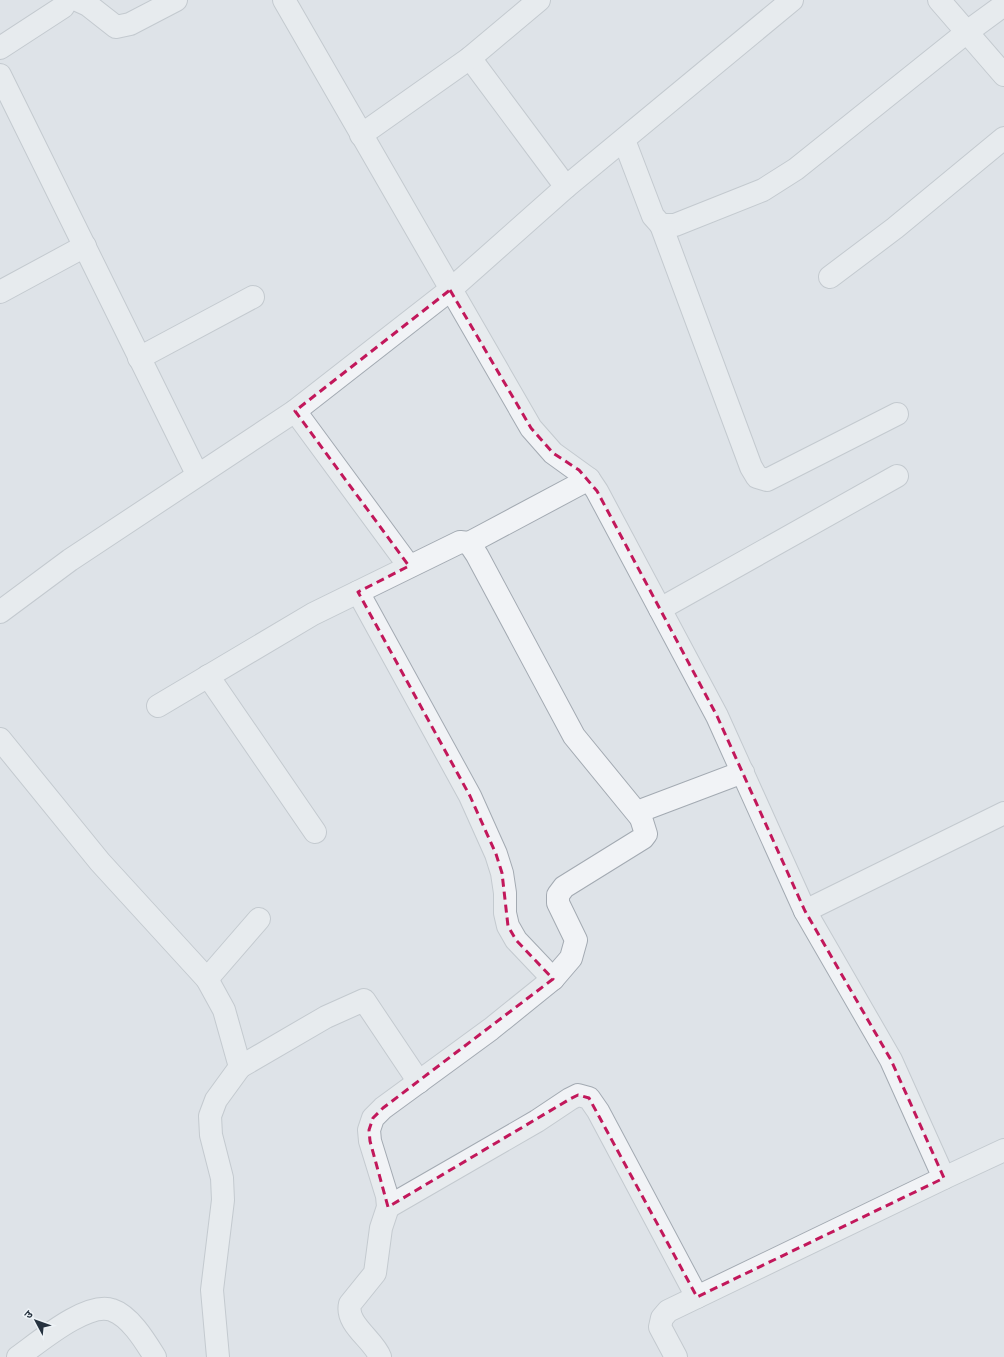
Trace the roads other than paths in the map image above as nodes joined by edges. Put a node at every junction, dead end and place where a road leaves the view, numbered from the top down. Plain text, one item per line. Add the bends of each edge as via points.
1 (67, 0) edge
2 (77, 0) edge
3 (176, 0) edge
4 (284, 0) edge
5 (540, 0) edge
6 (792, 0) edge
7 (939, 0) edge
8 (1004, 5) edge
9 (967, 32) junction
10 (0, 48) edge
11 (470, 58) junction
12 (0, 75) edge
13 (1004, 75) edge
14 (361, 135) junction
15 (1004, 138) edge
16 (624, 140) junction
17 (566, 187) junction
18 (661, 225) junction
19 (85, 246) junction
20 (830, 278) dead end
21 (450, 290) junction
22 (0, 292) edge
23 (253, 297) dead end
24 (139, 358) junction
25 (295, 411) junction
26 (897, 414) dead end
27 (197, 474) junction
28 (897, 476) dead end
29 (589, 479) junction
30 (469, 543) junction
31 (409, 566) junction
32 (358, 592) junction
33 (660, 609) junction
34 (0, 612) edge
35 (208, 676) junction
36 (158, 706) dead end
37 (0, 739) edge
38 (743, 772) junction
39 (1004, 813) edge
40 (641, 818) junction
41 (315, 832) dead end
42 (805, 911) junction
43 (259, 919) dead end
44 (207, 979) junction
45 (553, 979) junction
46 (240, 1067) junction
47 (419, 1082) junction
48 (1004, 1150) edge
49 (944, 1178) junction
50 (388, 1208) junction
51 (697, 1297) junction
52 (18, 1357) edge
53 (154, 1357) edge
54 (218, 1357) edge
55 (380, 1357) edge
56 (676, 1357) edge

1 - 10 street via 63,7
2 - 3 street via 88,5 116,27 130,24
4 - 14 street
5 - 11 street
6 - 16 street
7 - 9 street
8 - 9 street
9 - 13 street
9 - 18 street via 796,169 763,190 675,225
11 - 14 street
11 - 17 street
12 - 19 street
14 - 21 street
15 - 20 street
16 - 17 street
16 - 18 street via 653,216
17 - 21 street
18 - 26 street via 751,467 757,477 767,480
19 - 22 street
19 - 24 street
21 - 25 street
21 - 29 street via 531,428 553,453
23 - 24 street
24 - 27 street
25 - 27 street
25 - 31 street
27 - 34 street via 70,560
28 - 33 street
29 - 30 street
29 - 33 street
30 - 31 street via 460,542
30 - 40 street via 574,736
31 - 32 street
32 - 35 street via 313,614
32 - 45 street via 470,796 502,872 508,926 516,940
33 - 38 street via 717,716
35 - 36 street
35 - 41 street
37 - 44 street via 100,862
38 - 40 street via 645,809
38 - 42 street
39 - 42 street
40 - 45 street via 646,834 642,838 564,887 558,895 558,903 576,940 571,958
42 - 49 street via 891,1060
43 - 44 street
44 - 46 street via 224,1010
45 - 47 street
46 - 47 street via 326,1017 364,1000
46 - 54 street via 216,1100 210,1116 210,1135 222,1178 223,1200 212,1290
47 - 50 street via 383,1108 373,1118 369,1130
48 - 49 street
49 - 51 street
50 - 51 street via 531,1125 570,1099 578,1095 589,1098
50 - 55 street via 381,1228 375,1273 348,1310
51 - 56 street via 668,1311 662,1318 660,1327
52 - 53 street via 81,1314 98,1309 111,1310 126,1320

